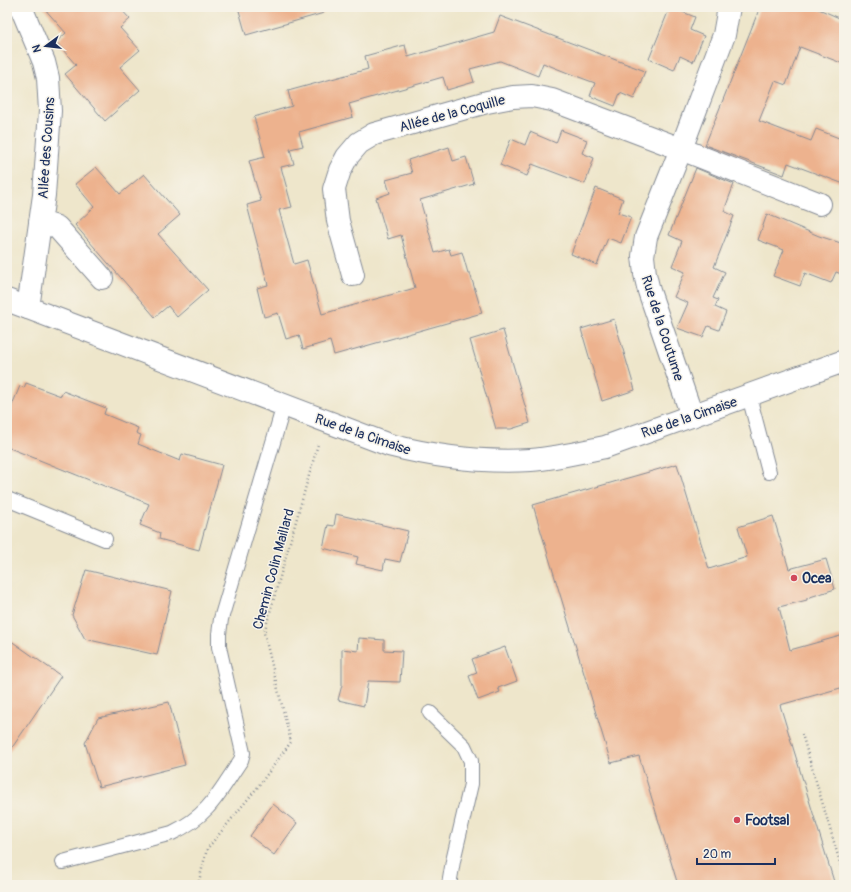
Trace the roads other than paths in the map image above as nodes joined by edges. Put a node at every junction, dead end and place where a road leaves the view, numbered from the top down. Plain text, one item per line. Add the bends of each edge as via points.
1 (21, 7) edge
2 (729, 7) edge
3 (681, 149) junction
4 (820, 204) dead end
5 (40, 222) junction
6 (353, 275) dead end
7 (102, 278) dead end
8 (7, 300) edge
9 (28, 308) junction
10 (844, 361) edge
11 (749, 396) junction
12 (284, 405) junction
13 (692, 416) junction
14 (769, 472) dead end
15 (7, 499) edge
16 (105, 539) dead end
17 (430, 713) dead end
18 (63, 862) dead end
19 (450, 885) edge

1 - 5 street, Allée des Cousins via 44,62 50,94 50,127
2 - 3 street, Rue de la Coutume via 724,35
3 - 4 street
3 - 6 street, Allée de la Coquille via 552,100 532,96 487,102 374,134 358,143 347,157 334,189 338,220
3 - 13 street, Rue de la Coutume via 646,237 644,256 649,291
5 - 7 street via 57,227
5 - 9 street, Allée des Cousins
8 - 9 street, Rue de la Cimaise
9 - 12 street, Rue de la Cimaise
10 - 11 street, Rue de la Cimaise
11 - 13 street, Rue de la Cimaise
11 - 14 lane
12 - 13 street, Rue de la Cimaise via 389,445 459,459 493,461 538,459 606,447
12 - 18 lane via 219,634 222,661 243,753 241,760 209,807 187,826 172,833
15 - 16 lane
17 - 19 lane via 464,746 471,761 471,784

